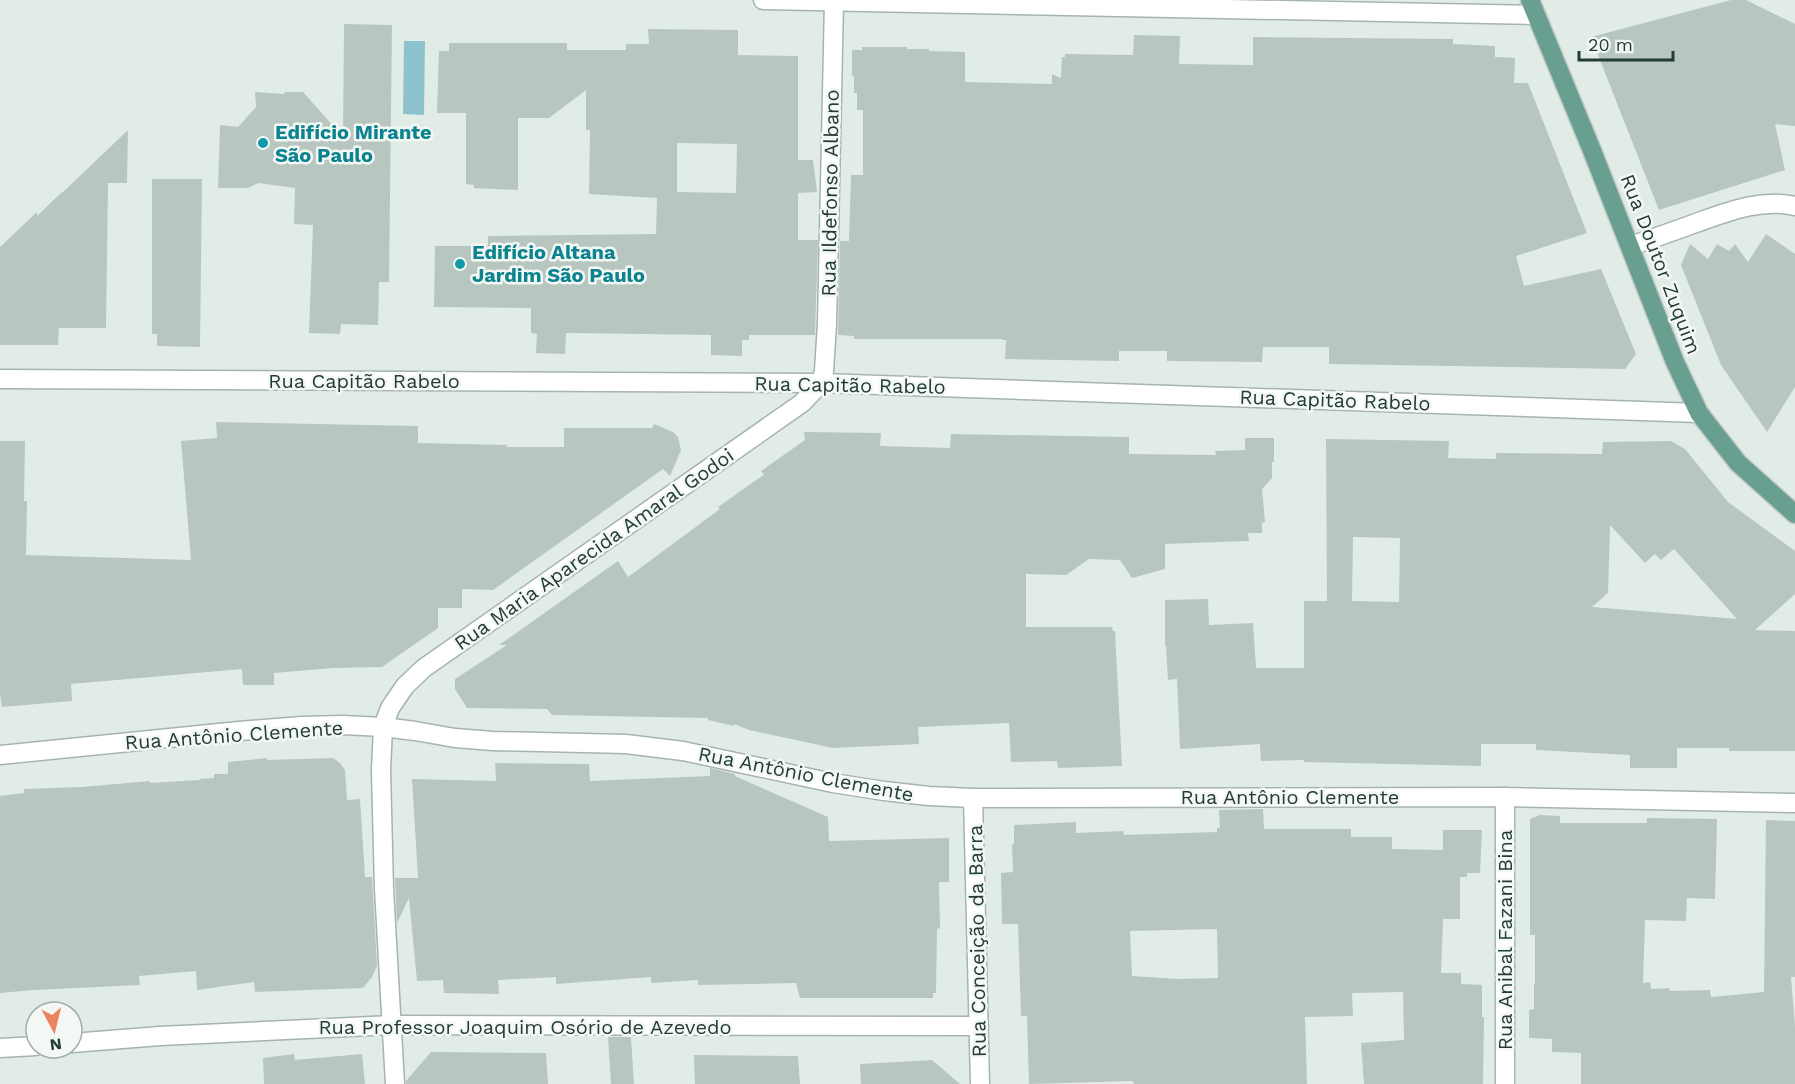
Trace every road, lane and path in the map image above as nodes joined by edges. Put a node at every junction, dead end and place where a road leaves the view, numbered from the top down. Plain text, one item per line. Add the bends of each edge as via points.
1 (763, 0) edge
2 (834, 2) junction
3 (1533, 7) edge
4 (1795, 206) edge
5 (1630, 246) junction
6 (0, 380) edge
7 (821, 383) junction
8 (1699, 413) junction
9 (1795, 514) edge
10 (383, 727) junction
11 (0, 755) edge
12 (1505, 797) junction
13 (973, 798) junction
14 (1795, 803) edge
15 (392, 1025) junction
16 (979, 1026) junction
17 (84, 1042) edge
18 (24, 1047) edge
19 (0, 1048) edge
20 (395, 1084) edge
21 (980, 1084) edge
22 (1504, 1084) edge

1 - 2 street
2 - 3 street
2 - 7 street, Rua Ildefonso Albano via 827,324
3 - 5 main road, Rua Doutor Zuquim
4 - 5 street via 1760,204
5 - 8 main road, Rua Doutor Zuquim
6 - 7 street, Rua Capitão Rabelo
7 - 8 street, Rua Capitão Rabelo
7 - 10 street, Rua Maria Aparecida Amaral Godoi via 802,403 424,668 405,686
8 - 9 main road, Rua Doutor Zuquim via 1738,463
10 - 11 street, Rua Antônio Clemente via 302,726
10 - 13 street, Rua Antônio Clemente via 493,741 637,745 833,783
10 - 15 street via 381,770
12 - 13 street, Rua Antônio Clemente
12 - 14 street, Rua Antônio Clemente
12 - 22 street, Rua Anibal Fazani Bina
13 - 16 street, Rua Conceição da Barra
15 - 16 street, Rua Professor Joaquim Osório de Azevedo
15 - 17 street, Rua Professor Joaquim Osório de Azevedo
15 - 20 street
16 - 21 street, Rua Conceição da Barra
18 - 19 street

